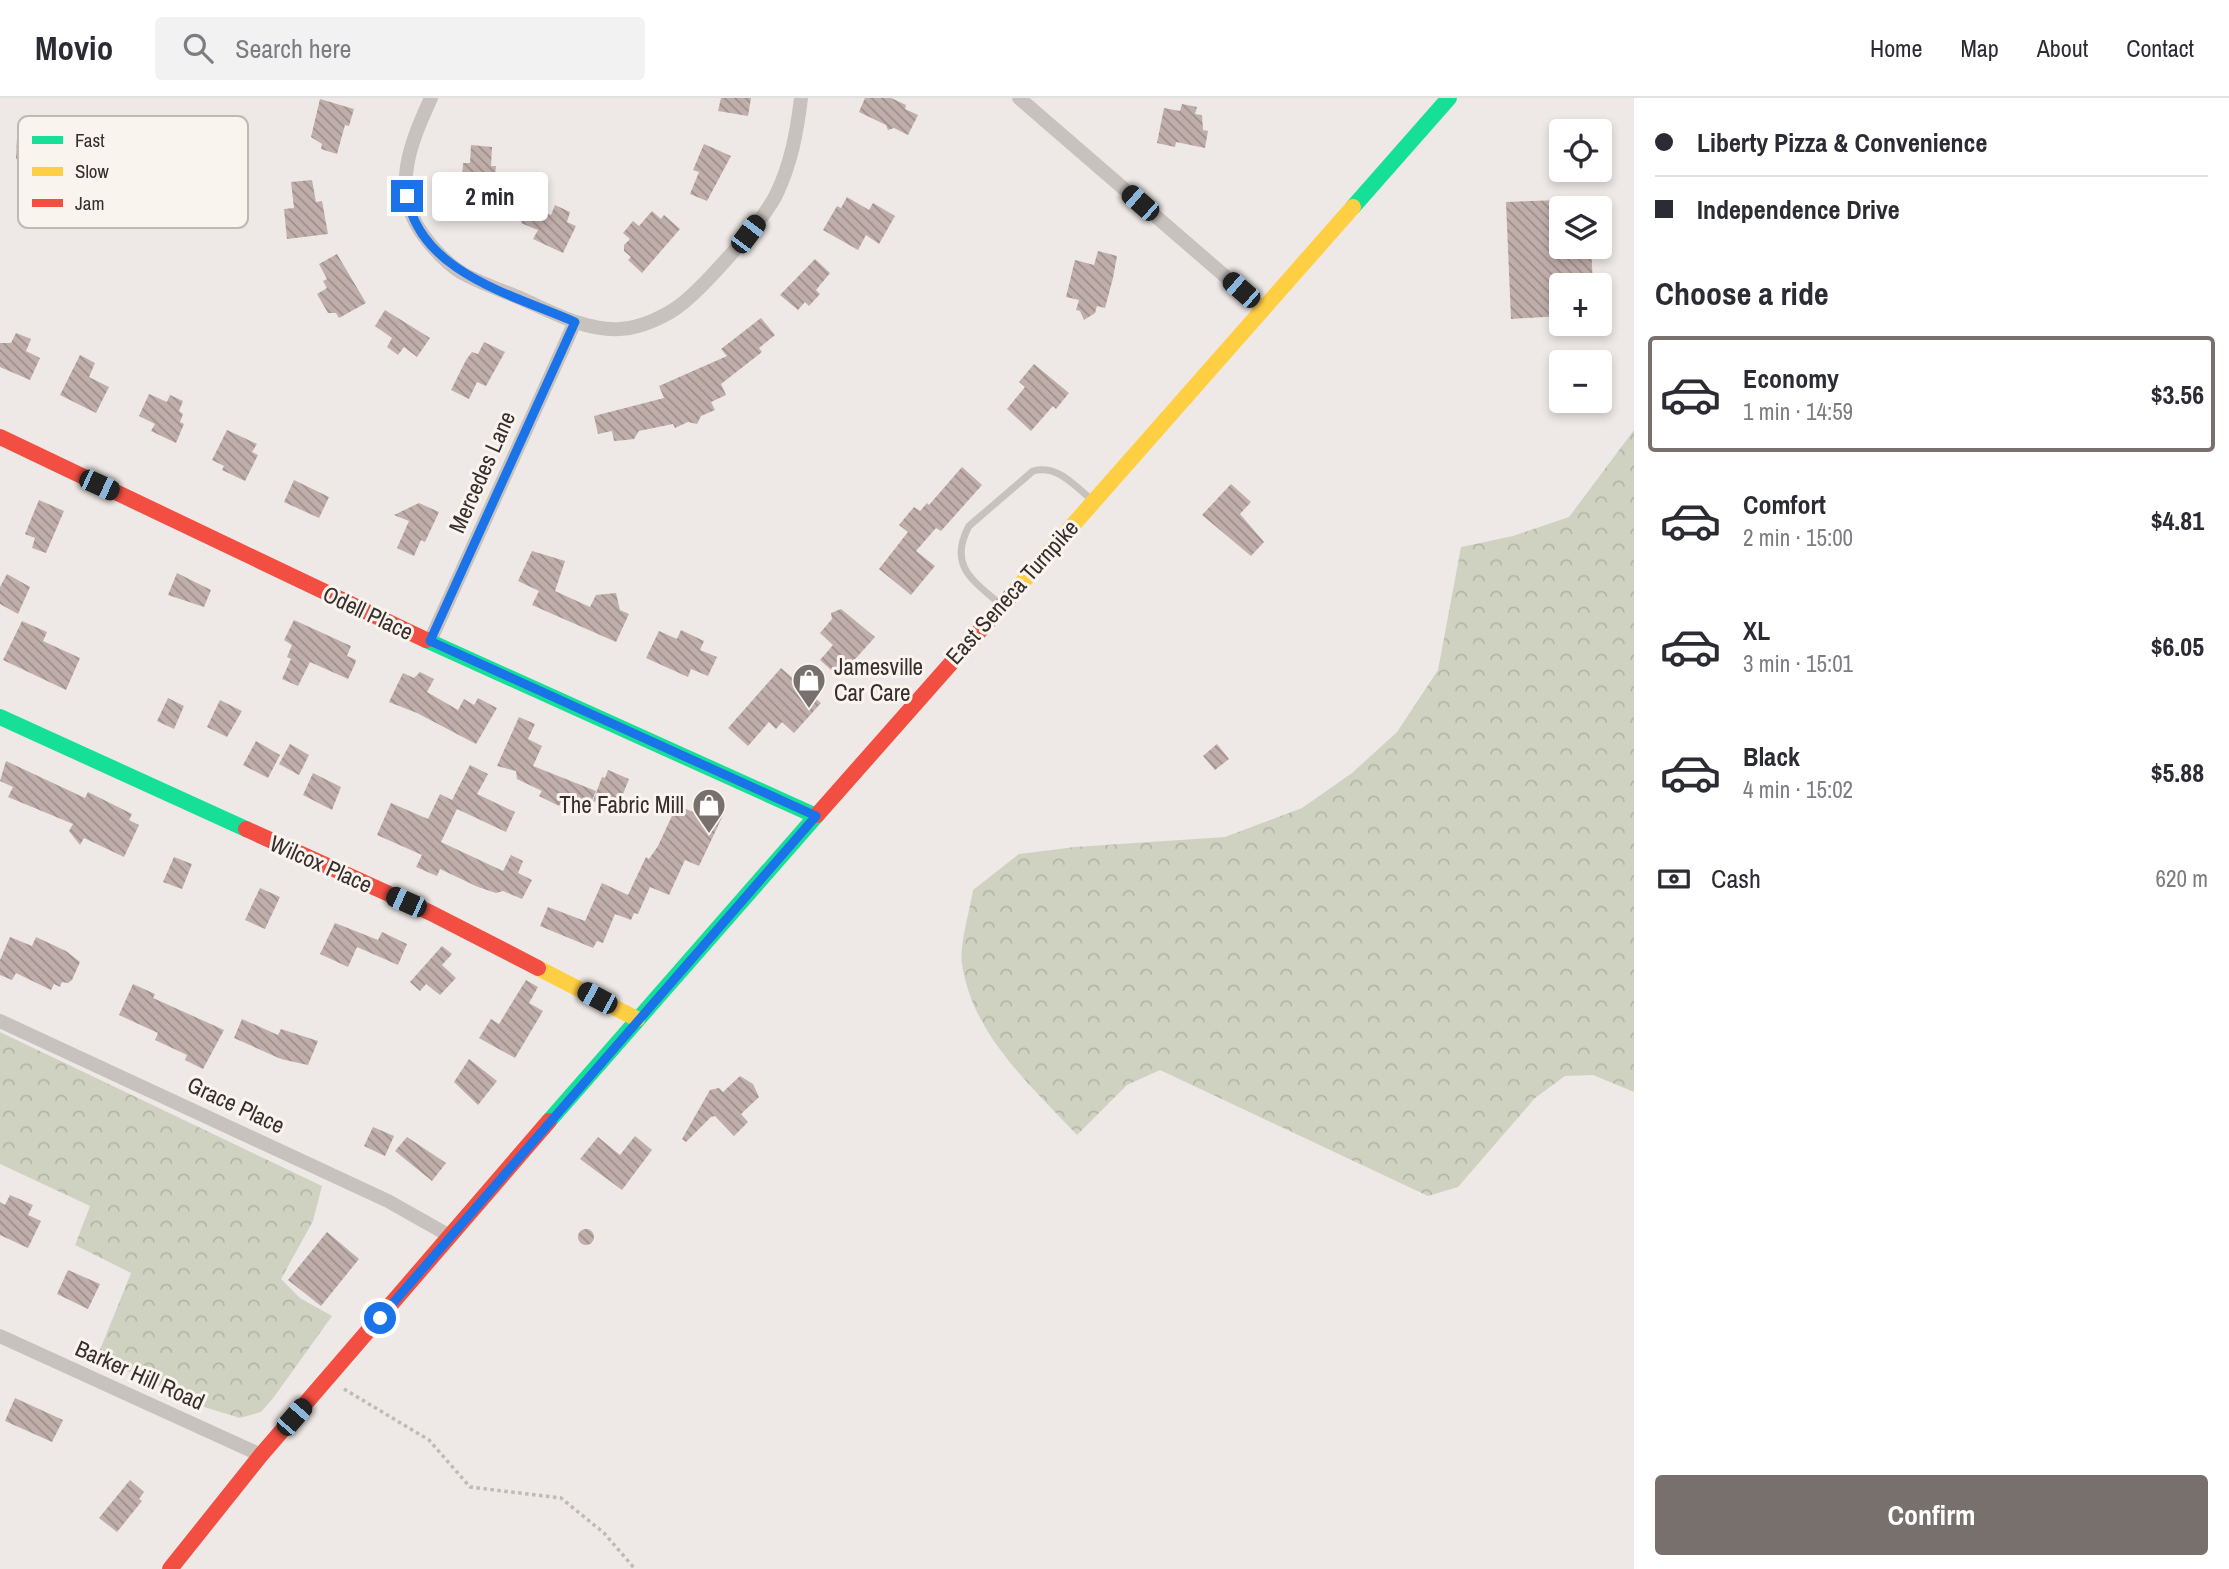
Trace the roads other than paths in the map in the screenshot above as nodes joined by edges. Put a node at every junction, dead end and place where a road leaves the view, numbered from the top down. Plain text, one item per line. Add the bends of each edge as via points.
1 (431, 98) edge
2 (801, 98) edge
3 (1019, 98) edge
4 (1449, 98) edge
5 (1263, 309) junction
6 (575, 322) junction
7 (0, 437) edge
8 (1093, 500) junction
9 (1000, 605) junction
10 (430, 641) junction
11 (0, 717) edge
12 (816, 816) junction
13 (637, 1019) junction
14 (0, 1021) edge
15 (450, 1236) junction
16 (0, 1336) edge
17 (261, 1455) junction
18 (170, 1569) edge

1 - 6 street via 415,132 404,180 416,226 439,256 463,273
2 - 6 street via 797,132 774,198 748,234 683,303 647,323 621,329
3 - 5 street
4 - 5 main road, East Seneca Turnpike
5 - 8 main road, East Seneca Turnpike
6 - 10 street, Mercedes Lane
7 - 10 main road, Odell Place
8 - 9 main road, East Seneca Turnpike
8 - 9 lane via 1055,471 1043,468 1033,471 969,526 963,538 962,564 967,575
9 - 12 main road, East Seneca Turnpike
10 - 12 main road, Odell Place
11 - 13 main road, Wilcox Place via 431,913
12 - 13 main road, East Seneca Turnpike
13 - 15 main road, East Seneca Turnpike
14 - 15 street, Grace Place via 388,1201
15 - 17 main road, East Seneca Turnpike
16 - 17 street, Barker Hill Road
17 - 18 main road, East Seneca Turnpike

